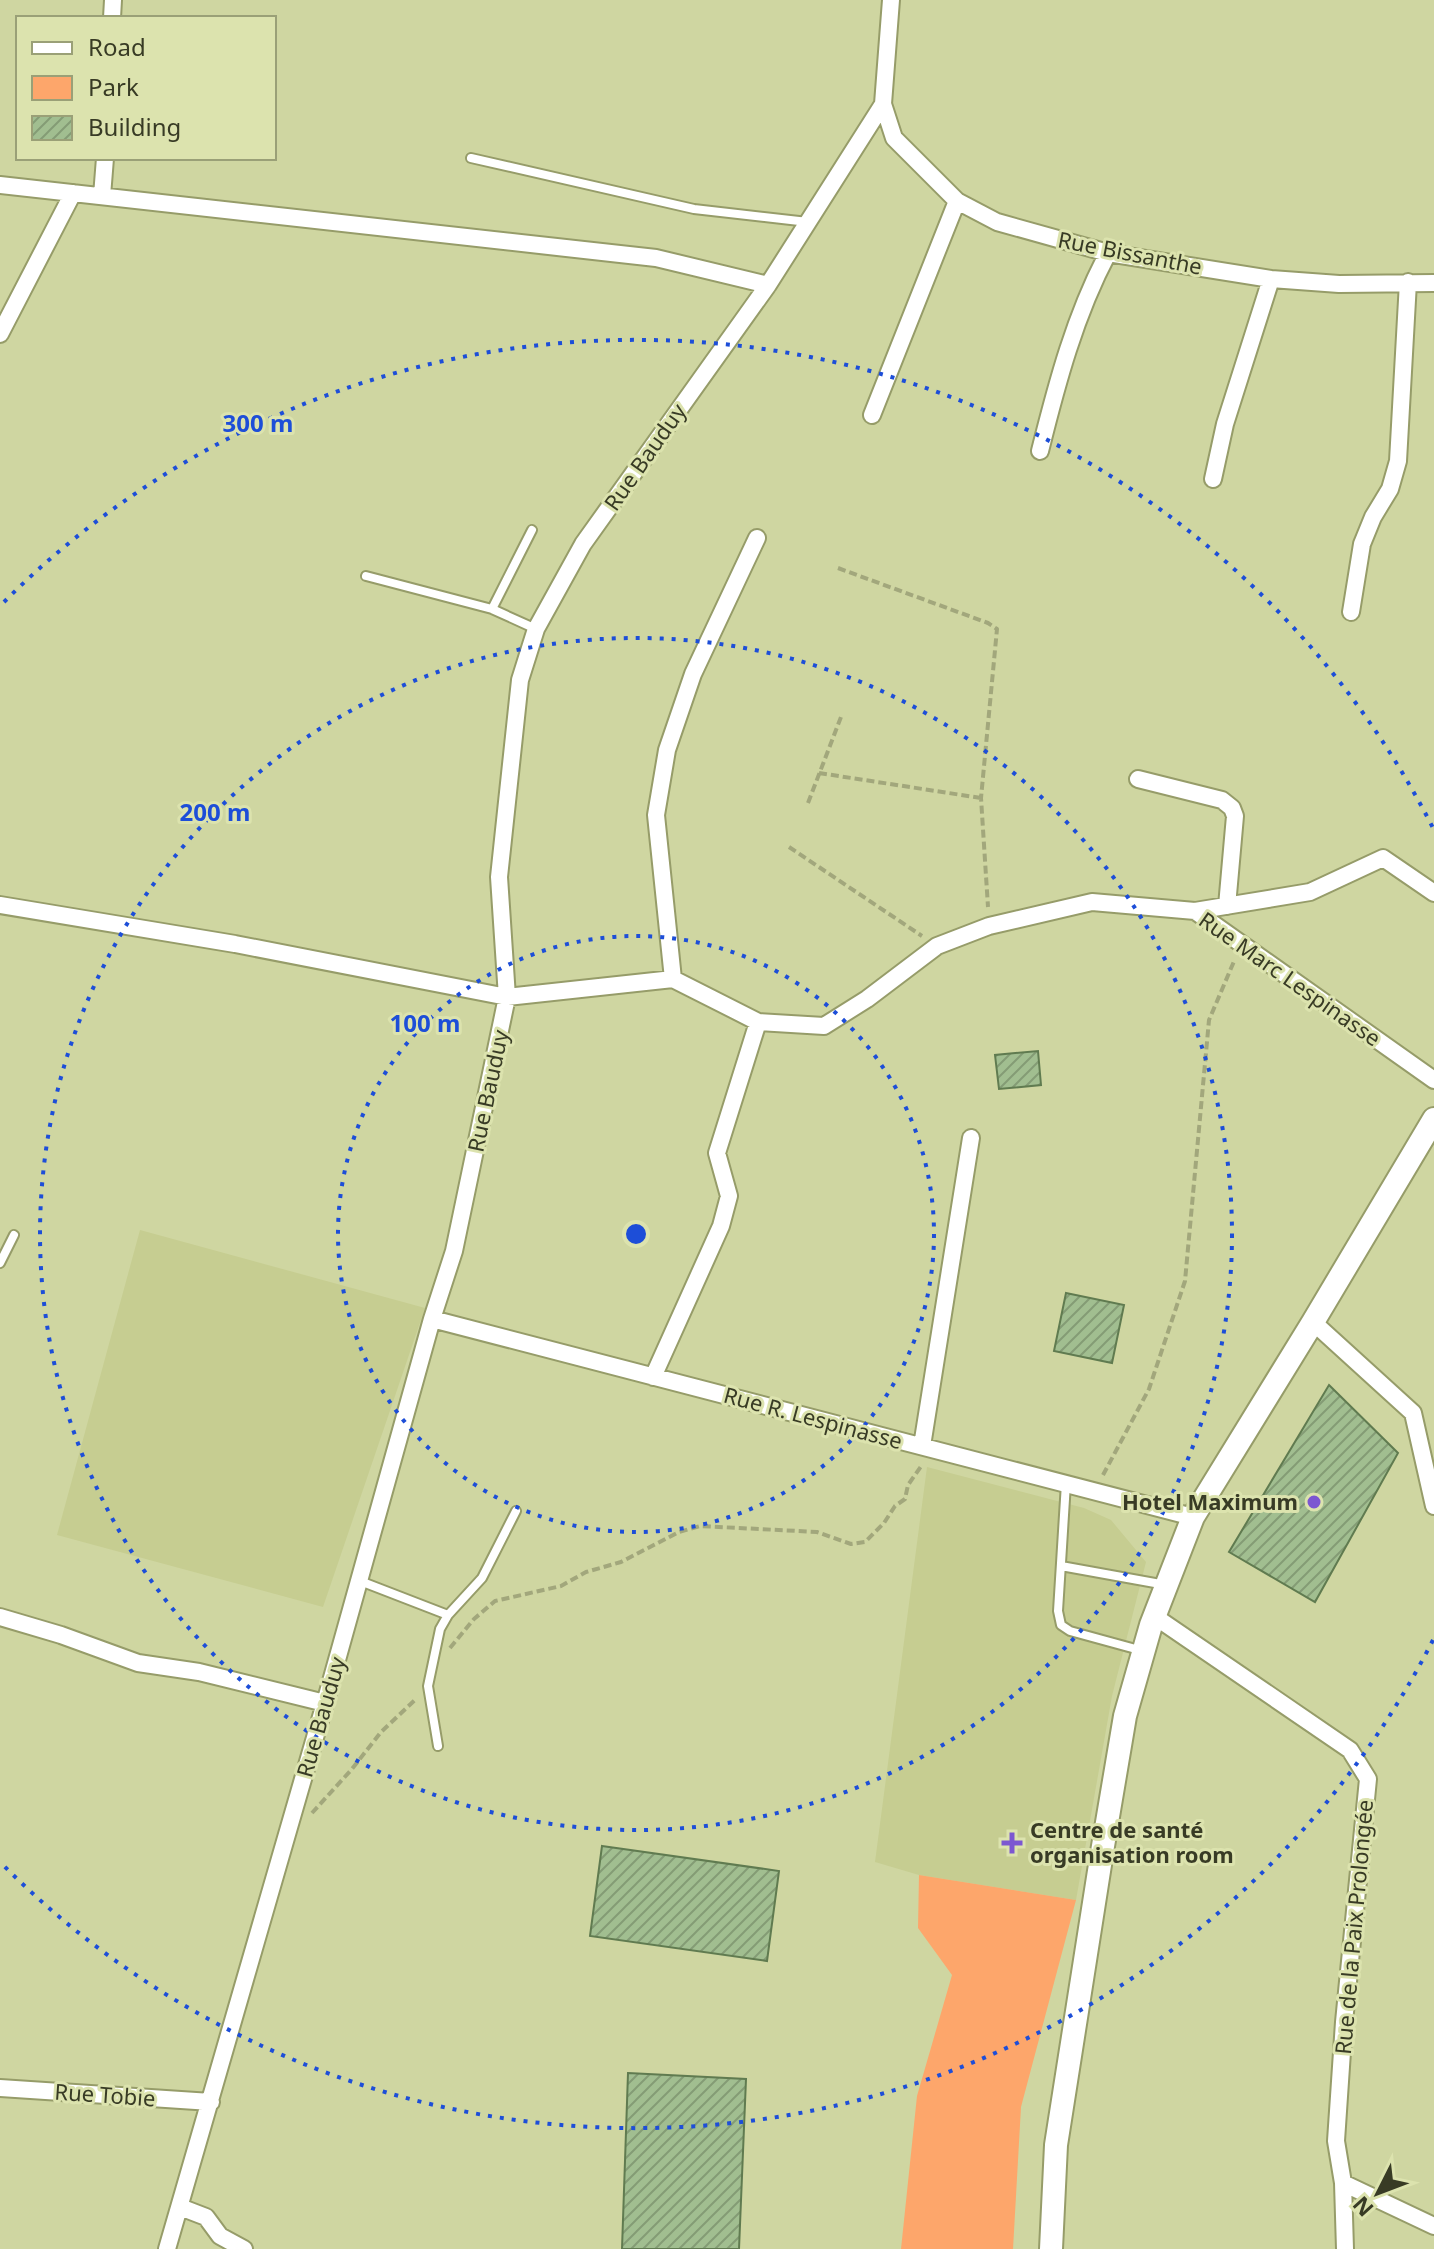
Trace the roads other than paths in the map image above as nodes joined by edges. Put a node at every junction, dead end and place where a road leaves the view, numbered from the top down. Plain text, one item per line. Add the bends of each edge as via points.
1 (891, 0) edge
2 (883, 104) junction
3 (471, 158) dead end
4 (105, 160) edge
5 (0, 185) edge
6 (73, 193) junction
7 (102, 196) junction
8 (957, 201) junction
9 (809, 222) junction
10 (1108, 253) junction
11 (1271, 279) junction
12 (1408, 282) junction
13 (1434, 283) edge
14 (768, 285) junction
15 (0, 334) edge
16 (872, 415) dead end
17 (1040, 451) dead end
18 (1213, 479) dead end
19 (532, 530) dead end
20 (757, 538) dead end
21 (366, 576) dead end
22 (492, 609) junction
23 (1351, 612) dead end
24 (536, 629) junction
25 (1138, 779) dead end
26 (1434, 893) edge
27 (0, 905) edge
28 (1227, 906) junction
29 (1195, 911) junction
30 (673, 979) junction
31 (507, 997) junction
32 (758, 1022) junction
33 (1434, 1080) edge
34 (1434, 1119) edge
35 (971, 1138) dead end
36 (14, 1235) dead end
37 (0, 1263) edge
38 (432, 1319) junction
39 (1313, 1322) junction
40 (653, 1377) junction
41 (926, 1447) junction
42 (1066, 1483) junction
43 (1434, 1506) edge
44 (516, 1511) dead end
45 (1193, 1517) junction
46 (1061, 1566) junction
47 (359, 1580) junction
48 (1166, 1585) junction
49 (448, 1615) junction
50 (1154, 1616) junction
51 (0, 1617) edge
52 (1143, 1651) junction
53 (325, 1703) junction
54 (438, 1746) dead end
55 (0, 2088) edge
56 (211, 2102) junction
57 (1343, 2183) junction
58 (180, 2207) junction
59 (1434, 2226) edge
60 (167, 2249) edge
61 (244, 2249) edge
62 (1051, 2249) edge
63 (1345, 2249) edge

1 - 2 street, Rue Bauduy
2 - 8 street, Rue Bissanthe via 894,138
2 - 9 street, Rue Bauduy
3 - 9 lane via 694,209
4 - 7 street
5 - 6 street
6 - 7 street
6 - 15 street
7 - 14 street via 656,258
8 - 10 street, Rue Bissanthe via 997,222
8 - 16 street
9 - 14 street, Rue Bauduy
10 - 11 street, Rue Bissanthe
10 - 17 street via 1073,334
11 - 12 street, Rue Bissanthe
11 - 18 street
12 - 13 street, Rue Bissanthe
12 - 23 street via 1398,461 1362,544
14 - 24 street, Rue Bauduy via 583,544
19 - 22 lane
20 - 30 street via 693,674 667,750 656,815
21 - 22 lane
22 - 24 lane
24 - 31 street, Rue Bauduy via 520,680 499,877
25 - 28 street via 1222,800 1232,808
26 - 28 street via 1383,858 1310,892
27 - 31 street
28 - 29 street
29 - 32 street, Rue Marc Lespinasse via 1092,902 989,926 937,946 824,1026
29 - 33 street, Rue Marc Lespinasse
30 - 31 street
30 - 32 street, Rue Marc Lespinasse
31 - 38 street, Rue Bauduy via 454,1251
32 - 40 street via 717,1153 729,1196 721,1226
34 - 39 main road
35 - 41 street
36 - 37 lane
38 - 40 street, Rue R. Lespinasse
38 - 47 street, Rue Bauduy
39 - 43 street via 1413,1413
39 - 45 main road
40 - 41 street, Rue R. Lespinasse
41 - 42 street, Rue R. Lespinasse
42 - 45 street, Rue R. Lespinasse
42 - 46 lane
44 - 49 lane via 482,1578
45 - 48 main road
46 - 48 lane
46 - 52 lane via 1061,1625
47 - 49 lane
47 - 53 street, Rue Bauduy
48 - 50 main road
49 - 54 lane via 428,1686
50 - 52 main road
50 - 57 street, Rue de la Paix Prolongée via 1350,1750 1368,1779 1336,2141
51 - 53 street via 138,1663
52 - 62 main road via 1125,1716 1056,2145
53 - 56 street, Rue Bauduy
55 - 56 street, Rue Tobie
56 - 58 street, Rue Bauduy
57 - 59 street
57 - 63 street, Rue de la Paix Prolongée
58 - 60 street, Rue Bauduy
58 - 61 street via 206,2217 220,2236

